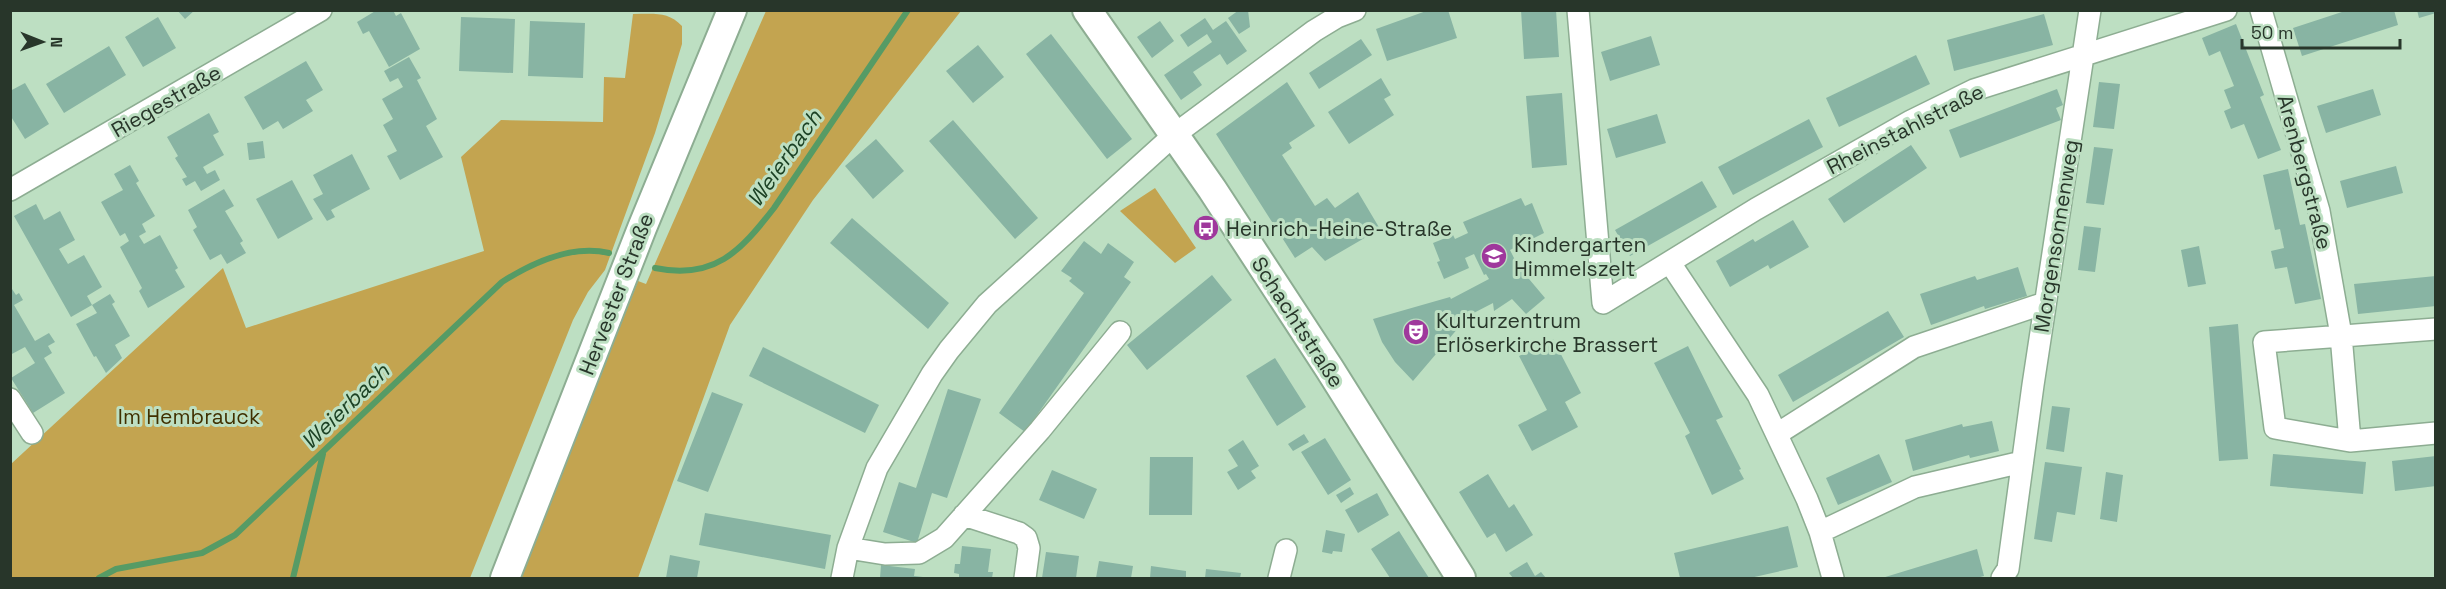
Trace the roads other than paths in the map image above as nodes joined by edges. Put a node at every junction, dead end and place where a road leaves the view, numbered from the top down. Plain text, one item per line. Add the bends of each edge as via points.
1 (321, 10) edge
2 (732, 10) edge
3 (1087, 10) edge
4 (1355, 10) edge
5 (1578, 10) edge
6 (2090, 10) edge
7 (2226, 10) edge
8 (2261, 10) edge
9 (2084, 54) junction
10 (1174, 135) junction
11 (11, 188) edge
12 (1670, 263) junction
13 (2045, 303) junction
14 (2436, 329) edge
15 (1120, 332) dead end
16 (2341, 335) junction
17 (10, 399) edge
18 (32, 433) dead end
19 (2436, 433) edge
20 (1777, 434) junction
21 (2350, 441) junction
22 (2022, 462) junction
23 (964, 515) junction
24 (1820, 532) junction
25 (848, 548) junction
26 (1286, 550) dead end
27 (505, 579) edge
28 (842, 579) edge
29 (1025, 579) edge
30 (1279, 579) edge
31 (1461, 579) edge
32 (1833, 579) edge
33 (2002, 579) edge

1 - 11 street, Riegestraße
2 - 27 street, Hervester Straße via 663,173
3 - 10 street, Schachtstraße
4 - 10 street via 1314,31
5 - 12 street, Rheinstahlstraße via 1603,303
6 - 9 street, Morgensonnenweg
7 - 9 street, Rheinstahlstraße
8 - 16 street, Arenbergstraße via 2319,211
9 - 12 street, Rheinstahlstraße via 1974,90 1911,121
9 - 13 street, Morgensonnenweg
10 - 25 street via 987,303 949,350 877,468
10 - 31 street, Schachtstraße via 1329,368
12 - 20 street via 1758,394
13 - 20 street via 1914,347
13 - 22 street, Morgensonnenweg
14 - 16 street
15 - 23 street
16 - 21 street, Arenbergstraße
16 - 21 street via 2264,342 2275,428
17 - 18 street
19 - 21 street
20 - 24 street
22 - 24 street via 1915,487
22 - 33 street, Morgensonnenweg via 2008,570
23 - 25 street via 944,538 919,553 885,554
23 - 29 street via 1026,538 1029,548
24 - 32 street
25 - 28 street
26 - 30 street

